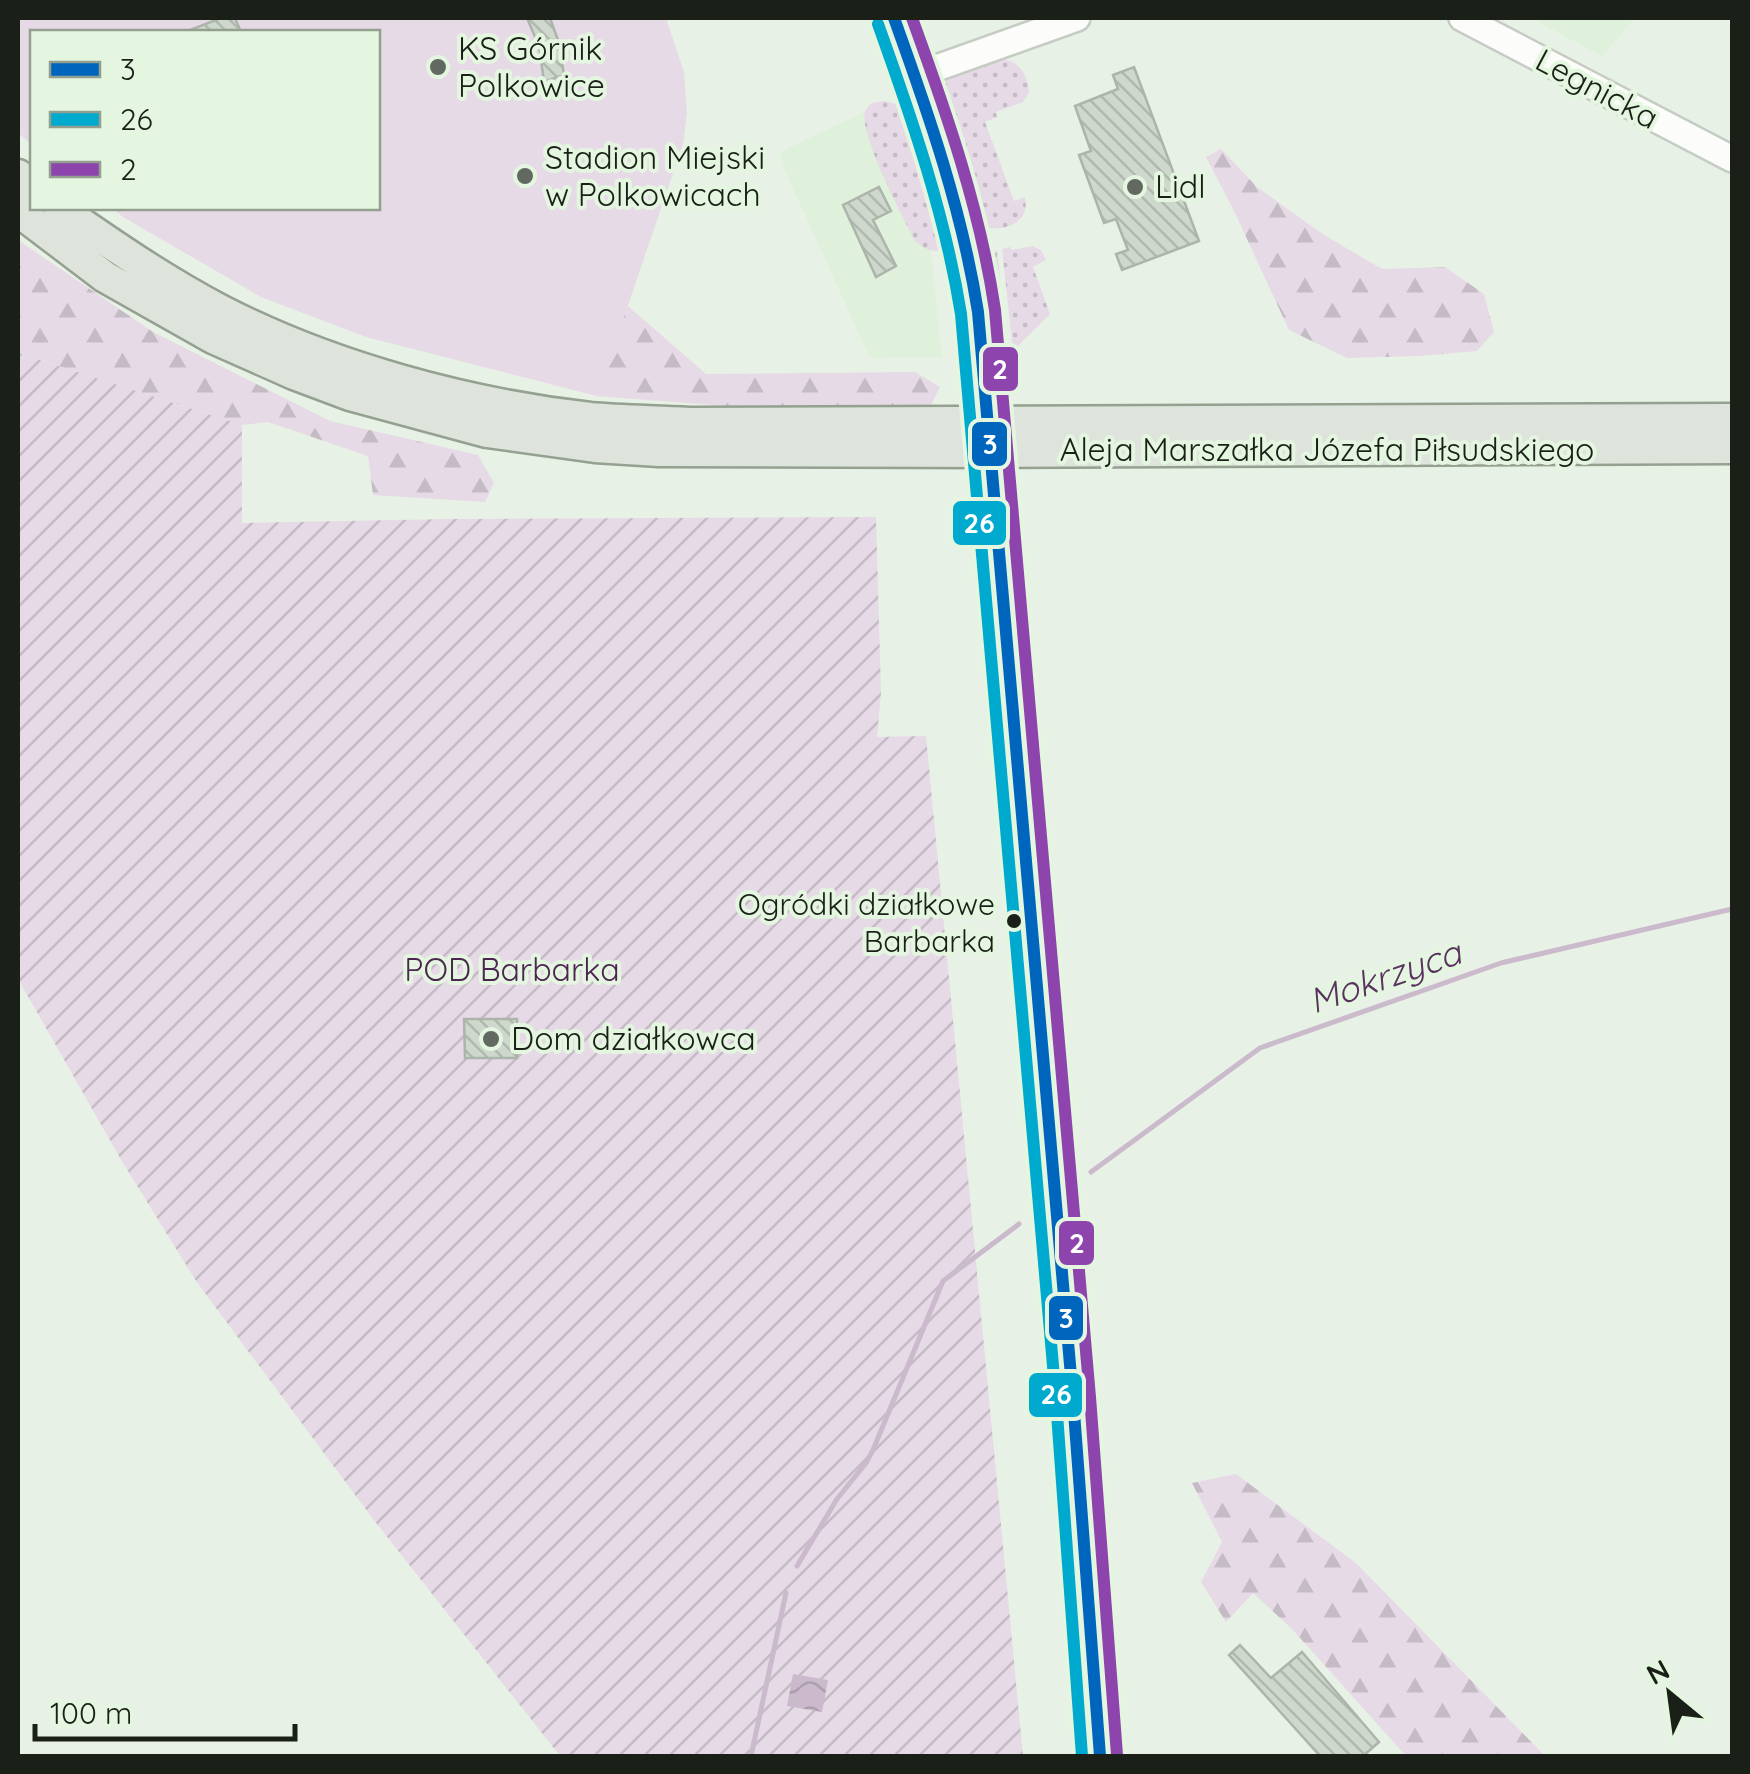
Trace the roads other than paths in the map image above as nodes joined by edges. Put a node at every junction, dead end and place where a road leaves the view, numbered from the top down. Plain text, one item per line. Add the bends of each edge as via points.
1 (894, 18) edge
2 (1077, 18) edge
3 (1462, 18) edge
4 (914, 76) junction
5 (1732, 160) edge
6 (62, 210) edge
7 (18, 211) edge
8 (1732, 418) edge
9 (988, 437) junction
10 (1732, 448) edge
11 (1100, 1756) edge

1 - 4 street
2 - 4 street
3 - 5 street, Legnicka
4 - 9 street via 968,248
6 - 9 main road, Aleja Marszałka Józefa Piłsudskiego via 221,310 304,347 421,386 591,418
7 - 9 main road, Aleja Marszałka Józefa Piłsudskiego via 104,276 213,338 350,395 487,432 659,451
8 - 9 main road, Aleja Marszałka Józefa Piłsudskiego via 1300,419
9 - 10 main road, Aleja Marszałka Józefa Piłsudskiego
9 - 11 street

